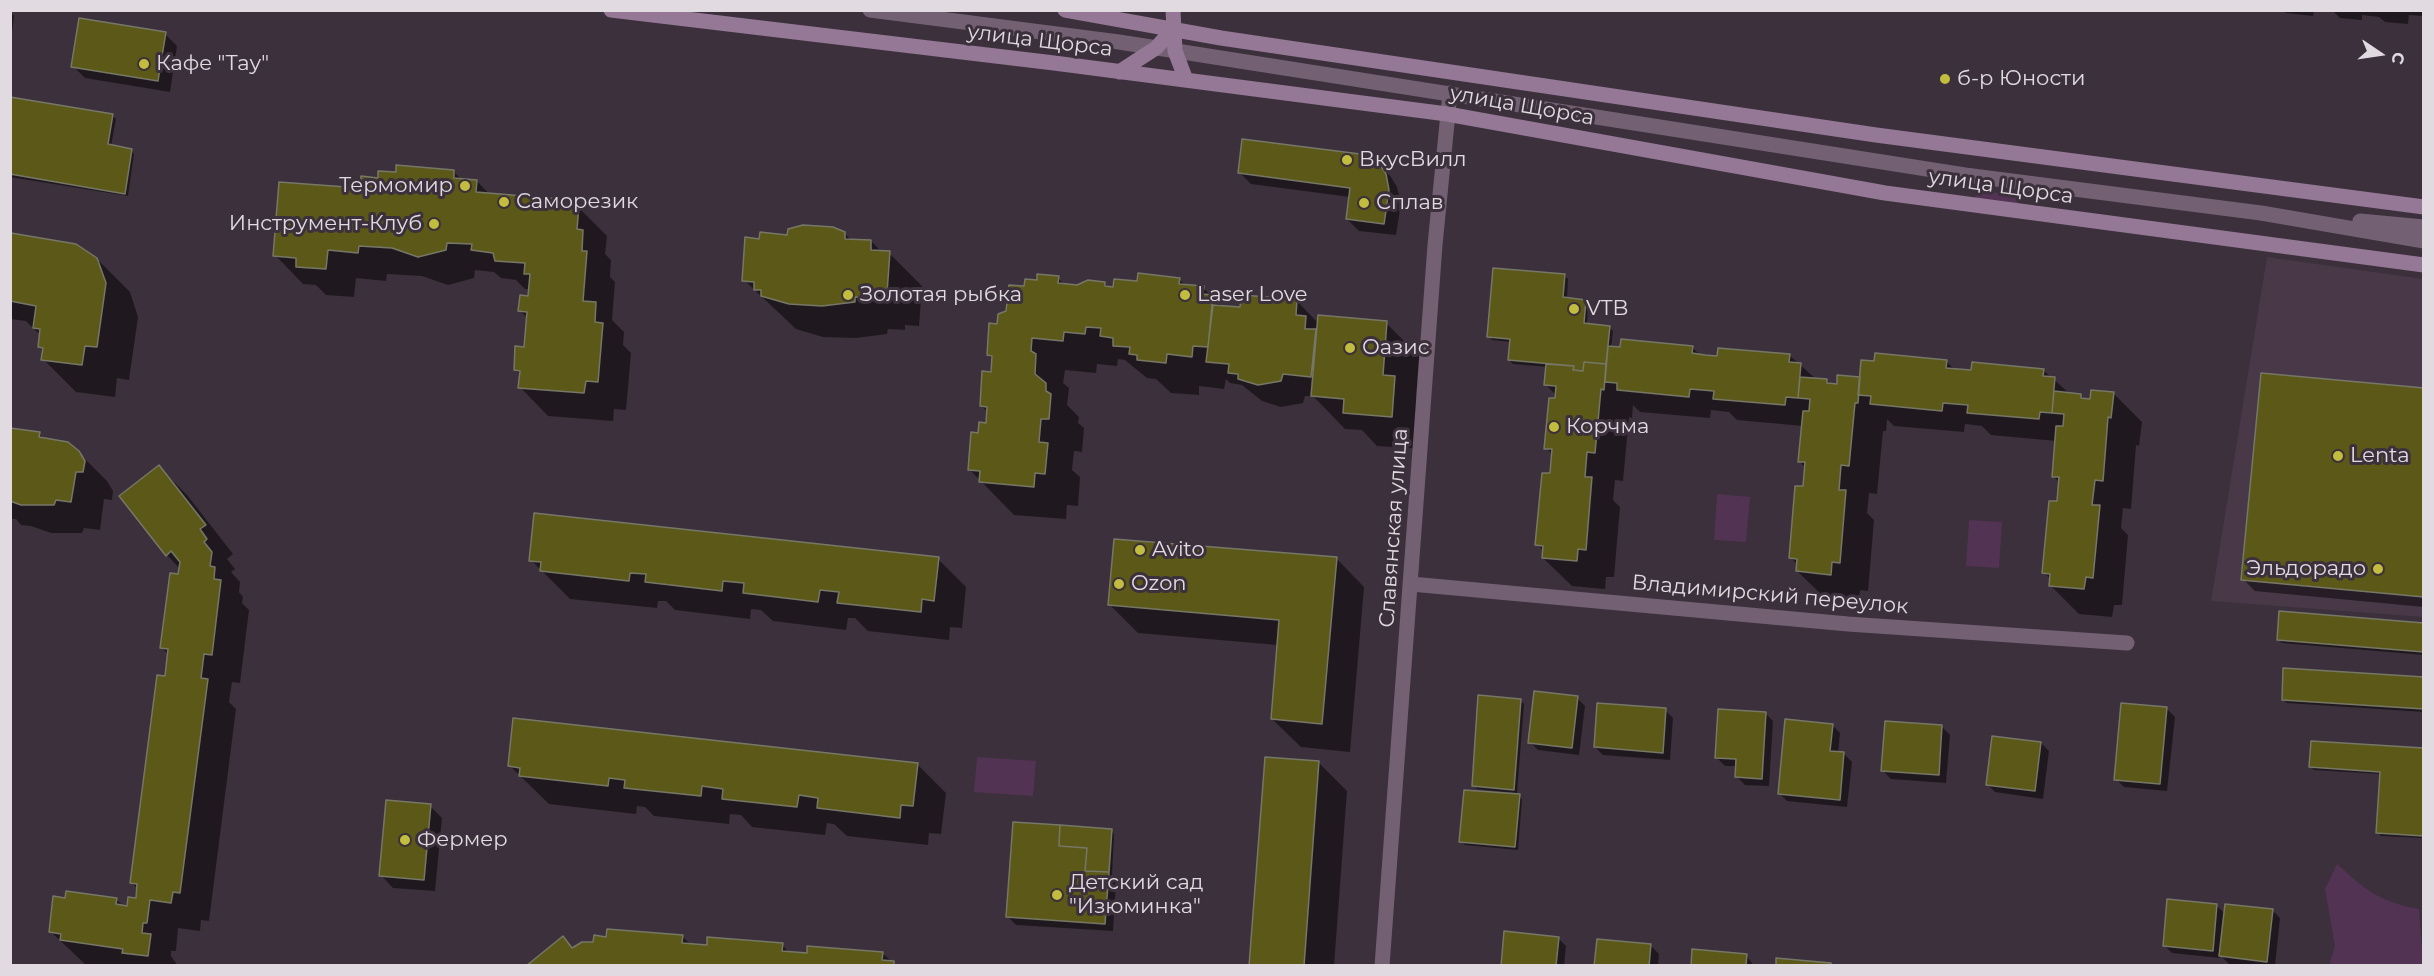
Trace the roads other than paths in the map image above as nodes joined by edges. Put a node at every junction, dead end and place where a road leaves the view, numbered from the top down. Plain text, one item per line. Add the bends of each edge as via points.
1 (611, 10) edge
2 (870, 10) edge
3 (1065, 10) edge
4 (1173, 10) edge
5 (1174, 28) junction
6 (1156, 48) junction
7 (1175, 51) junction
8 (1402, 65) junction
9 (1119, 72) junction
10 (1485, 77) junction
11 (1186, 80) junction
12 (1450, 93) junction
13 (1447, 114) junction
14 (2424, 207) edge
15 (2261, 213) junction
16 (2424, 226) edge
17 (2424, 241) edge
18 (2424, 265) edge
19 (1411, 584) junction
20 (2127, 643) dead end
21 (1382, 966) edge

1 - 9 main road, улица Щорса
2 - 6 street, улица Щорса
3 - 5 main road, улица Щорса
4 - 5 main road
5 - 6 main road
5 - 7 main road
5 - 8 main road, улица Щорса
6 - 7 street, улица Щорса
6 - 9 main road
7 - 11 main road
7 - 12 street, улица Щорса
8 - 10 main road, улица Щорса
8 - 12 street
9 - 11 main road, улица Щорса
10 - 12 street
10 - 14 main road, улица Щорса via 1876,135
11 - 13 main road, улица Щорса
12 - 13 street, Славянская улица
12 - 15 street, улица Щорса via 1965,175
13 - 18 main road, улица Щорса via 1885,193
13 - 19 street, Славянская улица
15 - 16 street
15 - 17 street
19 - 20 street, Владимирский переулок via 1848,624
19 - 21 street, Славянская улица

